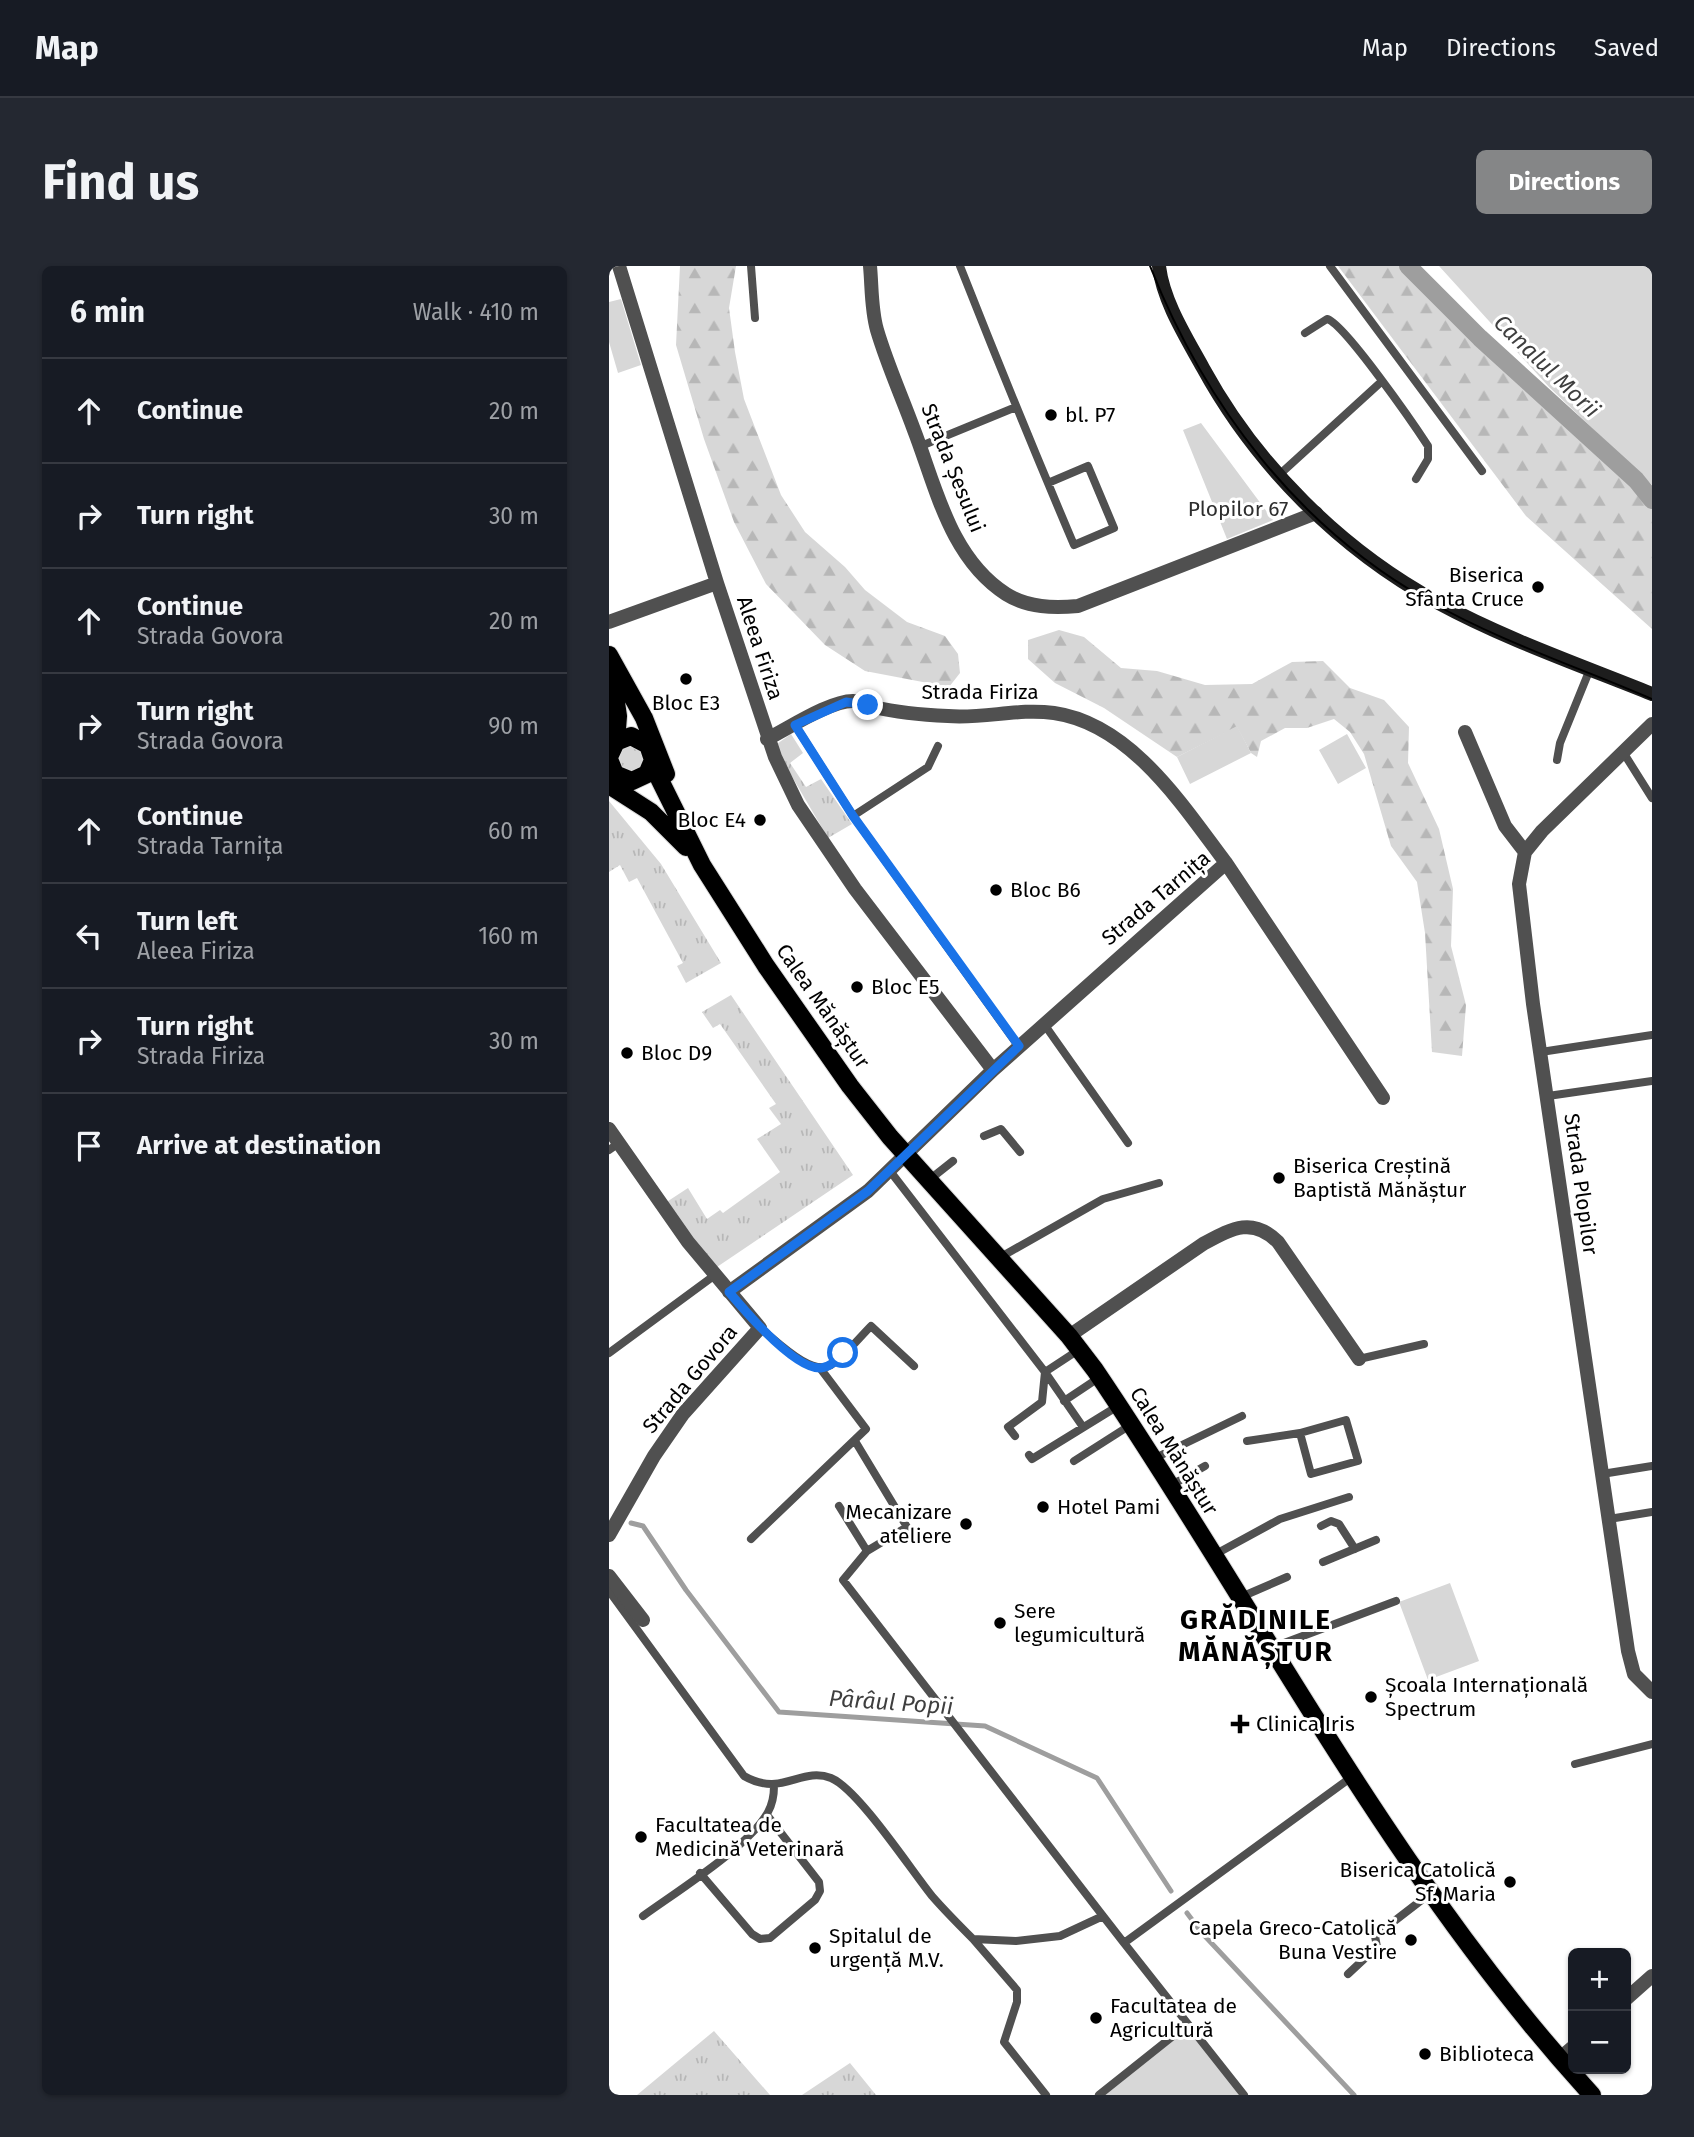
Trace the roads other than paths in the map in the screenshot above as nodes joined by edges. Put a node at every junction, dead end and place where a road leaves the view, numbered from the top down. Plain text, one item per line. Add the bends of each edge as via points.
1 (619, 266) edge
2 (751, 266) edge
3 (870, 266) edge
4 (960, 266) edge
5 (1148, 266) edge
6 (1330, 266) edge
7 (1160, 273) edge
8 (755, 318) dead end
9 (1305, 333) dead end
10 (1381, 383) junction
11 (1016, 407) junction
12 (921, 446) junction
13 (1482, 471) dead end
14 (1279, 475) junction
15 (1416, 479) dead end
16 (1048, 483) junction
17 (1316, 513) junction
18 (717, 583) junction
19 (609, 622) edge
20 (609, 659) edge
21 (1590, 669) junction
22 (1652, 694) edge
23 (1652, 724) edge
24 (795, 725) junction
25 (1465, 732) dead end
26 (767, 739) junction
27 (645, 742) junction
28 (938, 746) dead end
29 (611, 749) edge
30 (1623, 752) junction
31 (1557, 760) dead end
32 (652, 764) junction
33 (615, 778) edge
34 (1652, 798) edge
35 (853, 816) junction
36 (1525, 852) junction
37 (697, 858) junction
38 (1226, 863) junction
39 (1044, 1024) junction
40 (1652, 1035) edge
41 (1019, 1046) junction
42 (1541, 1052) junction
43 (993, 1070) junction
44 (1651, 1081) edge
45 (1548, 1096) junction
46 (1383, 1098) dead end
47 (609, 1129) edge
48 (984, 1136) dead end
49 (1128, 1143) dead end
50 (614, 1147) edge
51 (1020, 1152) dead end
52 (906, 1155) junction
53 (953, 1161) dead end
54 (890, 1171) junction
55 (929, 1180) junction
56 (1159, 1183) dead end
57 (999, 1258) junction
58 (715, 1275) junction
59 (729, 1292) junction
60 (760, 1328) junction
61 (1075, 1342) junction
62 (1424, 1344) dead end
63 (609, 1353) edge
64 (1359, 1359) joint
65 (914, 1366) dead end
66 (820, 1368) junction
67 (1045, 1372) junction
68 (1100, 1377) junction
69 (1064, 1401) junction
70 (1119, 1404) junction
71 (1242, 1416) dead end
72 (1132, 1424) junction
73 (1083, 1427) junction
74 (1300, 1433) junction
75 (1015, 1436) dead end
76 (855, 1441) junction
77 (1247, 1441) dead end
78 (1029, 1455) dead end
79 (1153, 1459) junction
80 (1074, 1461) dead end
81 (1205, 1466) dead end
82 (1652, 1466) edge
83 (1602, 1474) junction
84 (1170, 1486) junction
85 (1349, 1497) dead end
86 (839, 1506) dead end
87 (1652, 1512) edge
88 (1609, 1519) junction
89 (1321, 1526) dead end
90 (609, 1535) edge
91 (751, 1539) dead end
92 (1377, 1540) dead end
93 (1355, 1549) junction
94 (867, 1551) junction
95 (1212, 1556) junction
96 (1323, 1562) dead end
97 (609, 1576) edge
98 (1287, 1577) dead end
99 (609, 1591) edge
100 (1238, 1598) junction
101 (1396, 1601) dead end
102 (643, 1620) dead end
103 (1271, 1648) junction
104 (1652, 1692) edge
105 (1652, 1744) edge
106 (1575, 1764) dead end
107 (1353, 1776) junction
108 (774, 1786) junction
109 (767, 1815) junction
110 (700, 1873) junction
111 (1432, 1892) junction
112 (643, 1916) dead end
113 (1103, 1916) junction
114 (973, 1939) junction
115 (1124, 1943) junction
116 (1348, 1974) dead end
117 (1652, 1976) edge
118 (1631, 1995) edge
119 (1188, 2024) junction
120 (1568, 2051) edge
121 (1559, 2059) junction
122 (1047, 2095) edge
123 (1099, 2095) edge
124 (1244, 2095) edge
125 (1592, 2095) edge

1 - 18 street, Aleea Firiza
2 - 8 lane
3 - 12 street, Strada Șesului via 877,330
4 - 11 lane
5 - 7 main road
6 - 13 lane
7 - 14 main road via 1218,395
9 - 10 lane via 1327,319 1335,321
10 - 14 lane
10 - 15 lane via 1427,446 1428,459
11 - 12 lane
11 - 16 lane
12 - 17 street, Strada Șesului via 961,548 1007,595 1054,608 1078,606
14 - 17 main road
16 - 16 lane via 1087,466 1114,528 1074,545
17 - 21 main road via 1384,568 1439,602
18 - 19 street
18 - 26 street, Aleea Firiza
20 - 27 main road, Calea Mănăștur
20 - 29 main road via 617,699
20 - 37 main road via 644,718
21 - 22 main road
21 - 31 lane
23 - 30 street
24 - 26 street, Strada Firiza
24 - 35 lane, Aleea Firiza
24 - 38 street, Strada Firiza via 854,701 965,718 1024,710 1057,713 1109,734 1134,753 1184,807
25 - 36 street via 1505,827
26 - 43 street, Aleea Firiza via 798,805 835,861
27 - 29 main road via 631,736
27 - 32 main road, Calea Mănăștur via 652,752
28 - 35 lane via 928,766
29 - 33 main road
30 - 34 lane
30 - 36 street via 1570,796
32 - 33 main road via 640,779
32 - 37 main road, Calea Mănăștur
33 - 37 main road
35 - 41 lane, Aleea Firiza
36 - 42 street, Strada Plopilor via 1519,871 1520,905
37 - 52 main road, Calea Mănăștur via 787,996
38 - 39 street, Strada Tarnița
38 - 46 street, Strada Tarnița
39 - 41 street, Strada Tarnița
39 - 49 lane
40 - 42 lane
41 - 43 street, Strada Tarnița
42 - 45 street, Strada Plopilor
43 - 52 street, Strada Tarnița
44 - 45 lane
45 - 83 street, Strada Plopilor
47 - 50 street, Strada Govora
48 - 51 lane via 1002,1129
50 - 58 street, Strada Govora
52 - 54 street, Strada Govora
52 - 55 main road, Calea Mănăștur
53 - 55 lane
54 - 59 street, Strada Govora
54 - 67 lane
55 - 57 main road, Calea Mănăștur
56 - 57 lane via 1103,1199
57 - 61 main road, Calea Mănăștur
58 - 59 street, Strada Govora
58 - 63 lane
59 - 60 street, Strada Govora
60 - 66 lane via 809,1366
60 - 90 street, Strada Govora via 683,1414
61 - 64 street via 1203,1244 1248,1226 1265,1229 1278,1242
61 - 67 lane
61 - 68 main road, Calea Mănăștur
62 - 64 lane
65 - 66 lane via 871,1326 830,1366
66 - 76 lane via 866,1429
67 - 69 lane
67 - 75 lane via 1042,1402 1008,1427
68 - 69 lane
68 - 70 main road, Calea Mănăștur
69 - 73 lane
70 - 72 main road, Calea Mănăștur
70 - 73 lane
71 - 79 lane
72 - 79 main road, Calea Mănăștur
72 - 80 lane
73 - 78 lane via 1032,1459
74 - 74 lane via 1311,1474 1358,1461 1346,1420
74 - 77 lane
76 - 91 lane
76 - 94 lane via 907,1527
79 - 84 main road, Calea Mănăștur
81 - 84 lane
82 - 83 lane
83 - 88 street, Strada Plopilor
84 - 95 main road, Calea Mănăștur
85 - 95 lane via 1280,1519
86 - 94 lane
87 - 88 lane
88 - 104 street, Strada Plopilor via 1631,1666
89 - 93 lane via 1331,1521 1339,1524
92 - 93 lane
93 - 96 lane
94 - 113 lane via 843,1580
95 - 100 main road, Calea Mănăștur
97 - 102 street
98 - 100 lane
99 - 108 lane via 744,1776 758,1785
100 - 103 main road, Calea Mănăștur
101 - 103 lane
103 - 107 main road, Calea Mănăștur
105 - 106 lane
107 - 111 main road, Calea Mănăștur
107 - 115 lane
108 - 109 lane
108 - 114 lane via 819,1775 846,1787
109 - 110 lane via 744,1840
109 - 110 lane via 818,1882 815,1900 770,1938 759,1939
110 - 112 lane
111 - 116 lane via 1374,1936 1377,1947
111 - 121 main road, Calea Mănăștur via 1498,1985
113 - 114 lane via 1061,1936
113 - 115 lane
114 - 122 lane via 1017,1990 1004,2042
115 - 119 lane
117 - 118 street
119 - 123 lane
119 - 124 lane
120 - 121 street
121 - 125 main road, Calea Mănăștur

